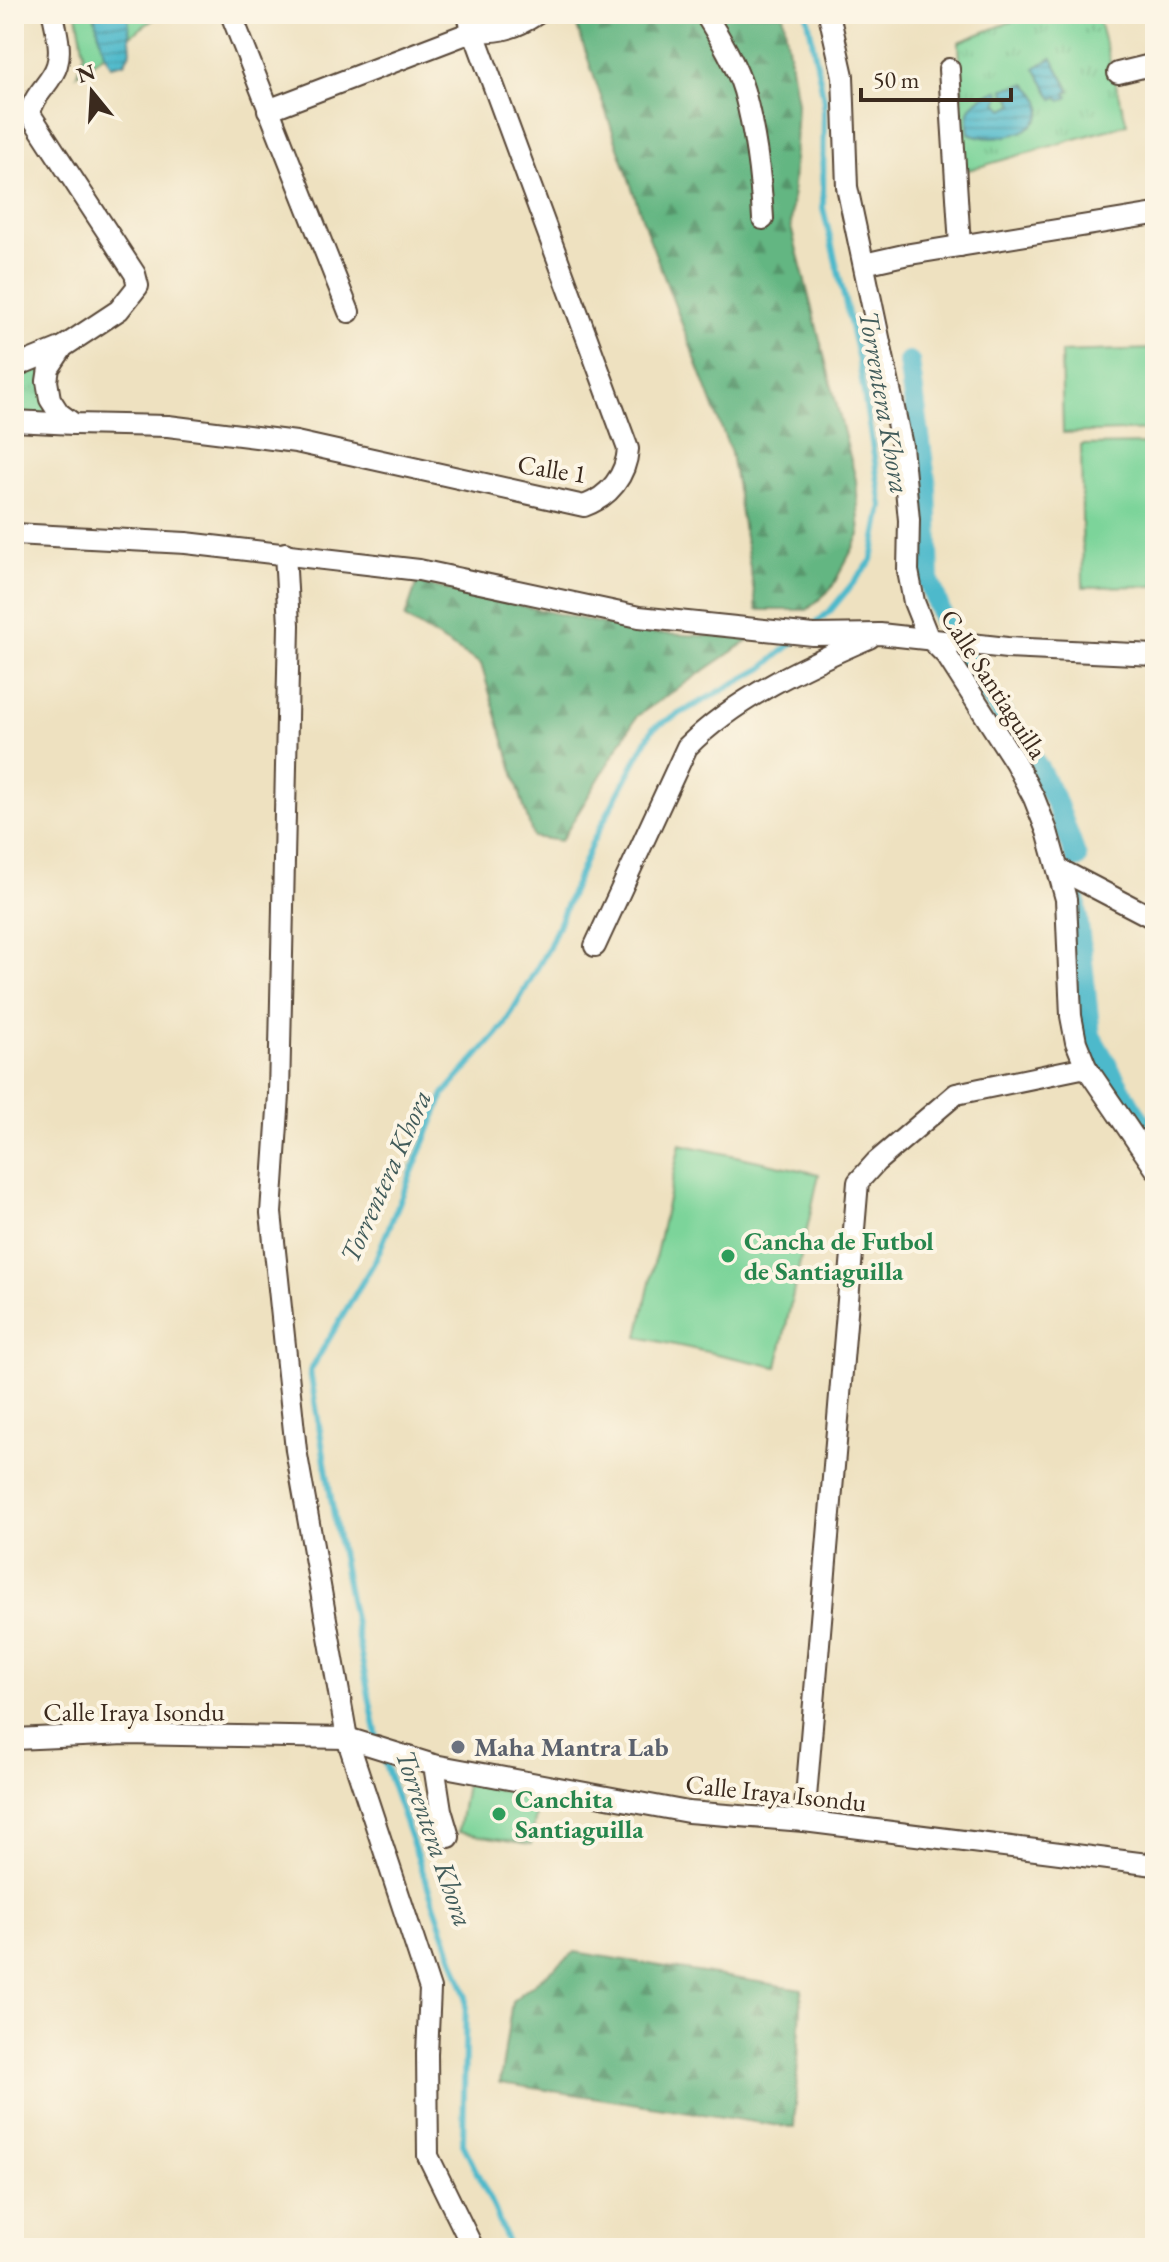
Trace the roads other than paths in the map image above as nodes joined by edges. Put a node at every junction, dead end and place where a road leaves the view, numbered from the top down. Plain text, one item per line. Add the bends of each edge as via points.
1 (53, 14) edge
2 (231, 14) edge
3 (495, 14) edge
4 (537, 14) edge
5 (705, 14) edge
6 (829, 14) edge
7 (470, 23) edge
8 (1155, 64) edge
9 (949, 69) dead end
10 (1118, 73) dead end
11 (268, 110) junction
12 (22, 118) edge
13 (1155, 214) edge
14 (763, 219) dead end
15 (960, 246) junction
16 (864, 264) junction
17 (349, 312) dead end
18 (63, 347) junction
19 (14, 367) edge
20 (14, 421) edge
21 (74, 424) junction
22 (14, 534) edge
23 (285, 553) junction
24 (880, 634) junction
25 (928, 637) junction
26 (1155, 655) edge
27 (1059, 869) junction
28 (1155, 919) edge
29 (595, 946) dead end
30 (1086, 1067) junction
31 (1155, 1168) edge
32 (347, 1738) junction
33 (14, 1739) edge
34 (434, 1765) junction
35 (804, 1821) junction
36 (449, 1837) dead end
37 (1155, 1865) edge
38 (473, 2248) edge

1 - 12 street via 57,66
2 - 11 street
3 - 7 street
4 - 7 street via 496,33
5 - 14 street via 744,89
6 - 16 street, Calle Santiaguilla via 843,76 847,187
7 - 11 street
7 - 21 street, Calle 1 via 628,449 627,464 601,500 584,506 296,442 168,426
8 - 10 street
9 - 15 street
11 - 17 street
12 - 18 street via 135,274 138,286 119,310
13 - 15 street
15 - 16 street
16 - 25 street, Calle Santiaguilla via 902,446 908,571
18 - 19 street
18 - 21 street via 47,381 50,399
20 - 21 street, Calle 1
22 - 23 street
23 - 24 street via 419,570 639,617 813,635
23 - 32 street via 289,625 279,1095 271,1213 296,1450
24 - 25 street
24 - 29 street via 772,686 710,723 687,747
25 - 26 street via 1007,648
25 - 27 street, Calle Santiaguilla via 947,656 1015,762
27 - 28 street
27 - 30 street, Calle Santiaguilla via 1069,927 1071,1016
30 - 31 street, Calle Santiaguilla
30 - 35 street via 956,1094 858,1182
32 - 33 street, Calle Iraya Isondu via 126,1734
32 - 34 street, Calle Iraya Isondu
32 - 38 street via 430,1989 428,2156
34 - 35 street, Calle Iraya Isondu via 688,1812
34 - 36 street
35 - 37 street, Calle Iraya Isondu

